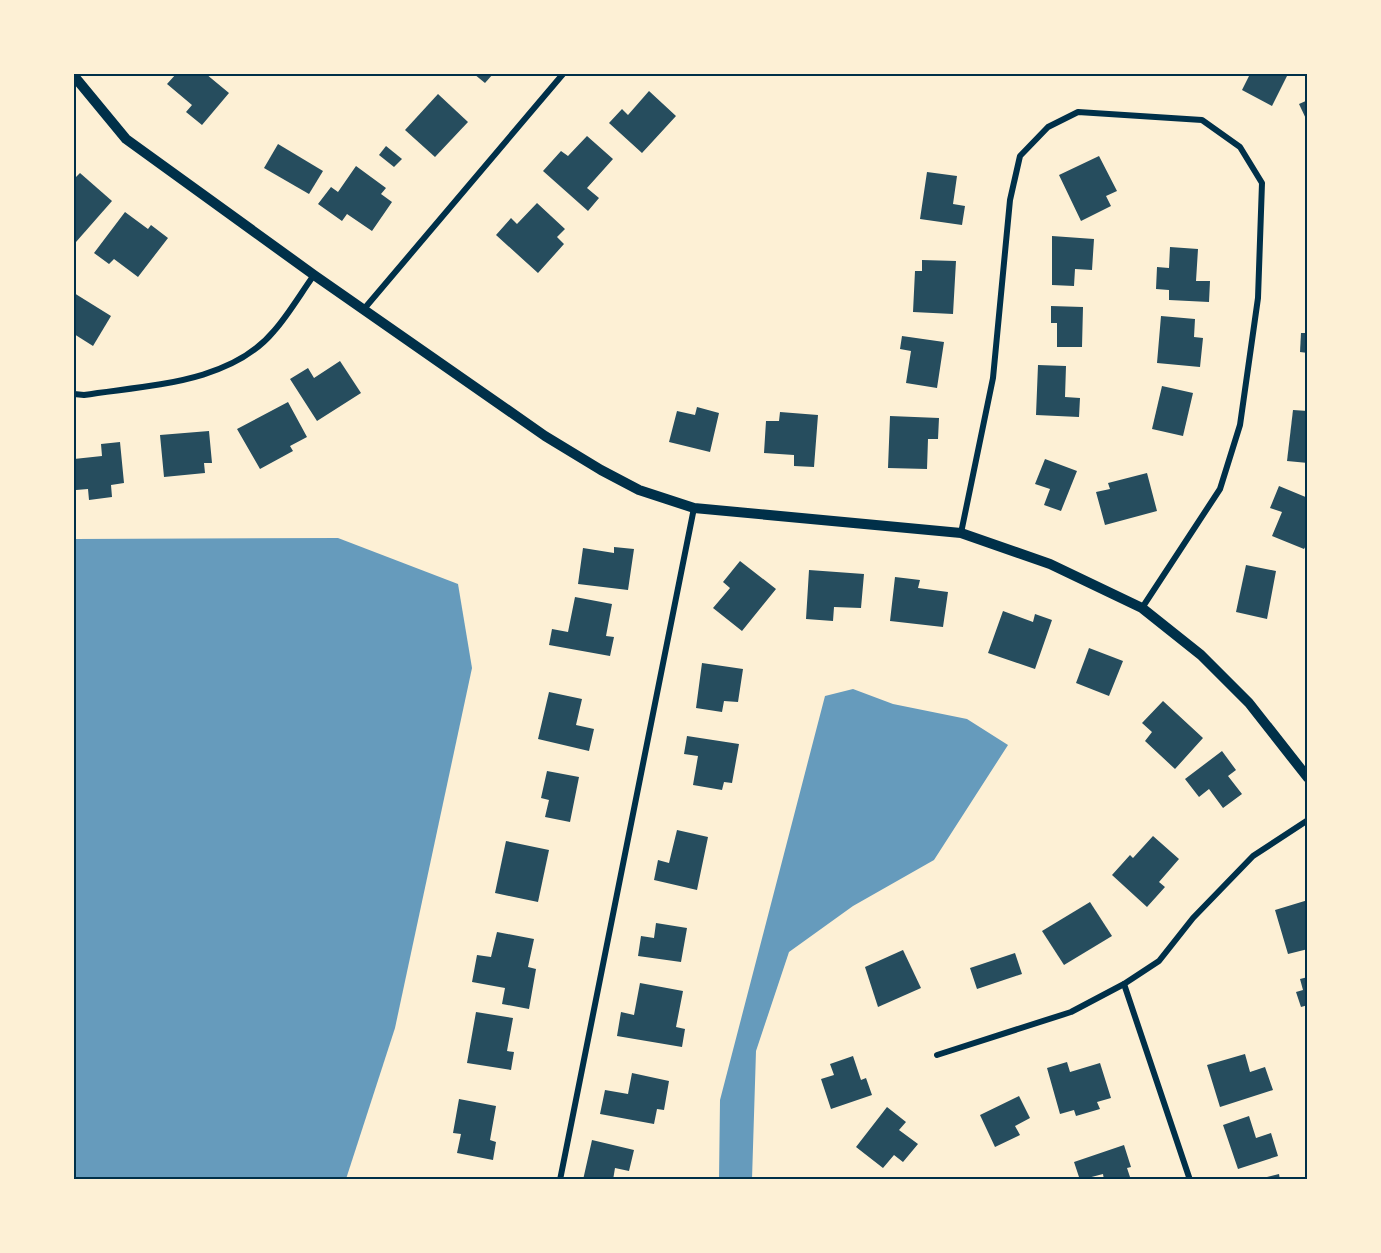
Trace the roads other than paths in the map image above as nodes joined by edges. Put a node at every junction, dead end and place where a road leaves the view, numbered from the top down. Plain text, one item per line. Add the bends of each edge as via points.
1 (563, 74) edge
2 (74, 76) edge
3 (314, 275) junction
4 (364, 309) junction
5 (74, 394) edge
6 (694, 508) junction
7 (961, 533) junction
8 (1142, 608) junction
9 (1308, 778) edge
10 (1308, 820) edge
11 (1124, 984) junction
12 (937, 1055) dead end
13 (560, 1179) edge
14 (1190, 1179) edge

1 - 4 street
2 - 3 street via 126,139
3 - 4 street
3 - 5 street via 273,333 234,363 183,380
4 - 6 street via 545,436 601,470 639,490
6 - 7 street
6 - 13 street
7 - 8 street via 1050,564
7 - 8 street via 993,378 1010,200 1020,156 1048,127 1078,112 1202,120 1240,147 1262,183 1258,298 1240,425 1220,489
8 - 9 street via 1201,656 1249,703
10 - 11 street via 1252,856 1193,918 1159,961
11 - 12 street via 1071,1012
11 - 14 street

